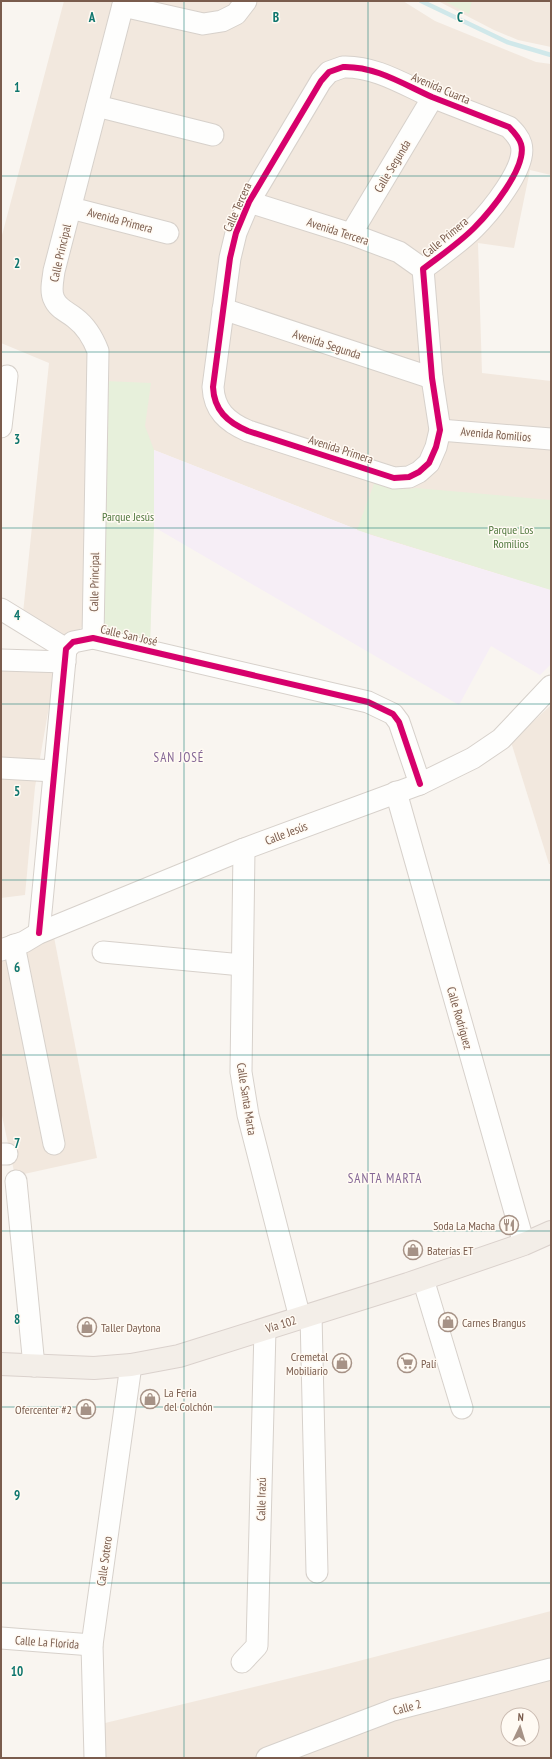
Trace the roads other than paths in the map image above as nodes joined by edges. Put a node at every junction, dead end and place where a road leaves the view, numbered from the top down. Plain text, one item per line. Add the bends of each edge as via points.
1 (246, 1) edge
2 (124, 3) edge
3 (343, 67) joint
4 (434, 97) junction
5 (97, 106) junction
6 (213, 135) dead end
7 (522, 144) joint
8 (249, 202) junction
9 (71, 208) junction
10 (168, 233) dead end
11 (351, 234) junction
12 (423, 269) junction
13 (223, 309) junction
14 (7, 376) dead end
15 (432, 378) junction
16 (217, 408) joint
17 (1, 427) edge
18 (440, 430) junction
19 (551, 439) edge
20 (1, 609) edge
21 (93, 638) junction
22 (65, 655) junction
23 (1, 660) edge
24 (550, 690) edge
25 (1, 768) edge
26 (54, 771) junction
27 (420, 784) junction
28 (396, 792) junction
29 (244, 849) junction
30 (39, 933) junction
31 (8, 947) edge
32 (103, 952) dead end
33 (242, 965) junction
34 (54, 1144) dead end
35 (16, 1181) dead end
36 (551, 1232) edge
37 (524, 1244) junction
38 (422, 1279) junction
39 (306, 1317) junction
40 (265, 1329) junction
41 (1, 1364) edge
42 (131, 1365) junction
43 (34, 1366) junction
44 (462, 1408) dead end
45 (317, 1572) dead end
46 (1, 1638) edge
47 (92, 1645) junction
48 (242, 1662) dead end
49 (551, 1669) edge
50 (95, 1758) edge
51 (267, 1758) edge

1 - 2 street via 236,14 222,21 202,24
2 - 5 street, Calle Principal
3 - 4 street, Avenida Cuarta via 372,70
3 - 8 street, Calle Tercera via 329,72 321,81
4 - 7 street, Avenida Cuarta via 509,127
4 - 11 street, Calle Segunda
5 - 6 street
5 - 9 street, Calle Principal
7 - 12 street, Calle Primera via 520,165 492,208 474,228
8 - 11 street, Avenida Tercera
8 - 13 street, Calle Tercera via 236,233
9 - 10 street, Avenida Primera
9 - 21 street, Calle Principal via 54,271 52,289 54,299 62,310 86,328 98,351
11 - 12 street, Avenida Tercera via 399,252
12 - 15 street, Calle Primera
13 - 15 street, Avenida Segunda
13 - 16 street, Calle Tercera via 213,387
14 - 17 street
15 - 18 street, Calle Primera
16 - 18 street, Avenida Primera via 234,426 394,478 409,477 420,472 429,463
18 - 19 street, Avenida Romilios
20 - 22 street
21 - 22 street, Calle San José via 73,642
21 - 27 street, Calle San José via 382,707 393,714 399,722
22 - 23 street
22 - 26 street
24 - 27 street, Calle Jesús via 501,739 473,758
25 - 26 street
26 - 30 street
27 - 28 street, Calle Jesús
28 - 29 street, Calle Jesús
28 - 37 street, Calle Rodríguez
29 - 30 street, Calle Jesús
29 - 33 street, Calle Santa Marta
30 - 31 street, Calle Jesús
31 - 34 street
32 - 33 street
33 - 39 street, Calle Santa Marta via 241,1072 246,1108
35 - 43 street
36 - 37 main road, Vía 102
37 - 38 main road, Vía 102
38 - 39 main road, Vía 102
38 - 44 street
39 - 40 main road, Vía 102
39 - 45 street, Calle Santa Marta
40 - 42 main road, Vía 102 via 179,1356
40 - 48 street, Calle Irazú via 257,1646
41 - 43 main road, Vía 102
42 - 43 main road, Vía 102 via 94,1368
42 - 47 street, Calle Sotero
46 - 47 street, Calle La Florida
47 - 50 street, Calle Sotero
49 - 51 street, Calle 2 via 393,1710

